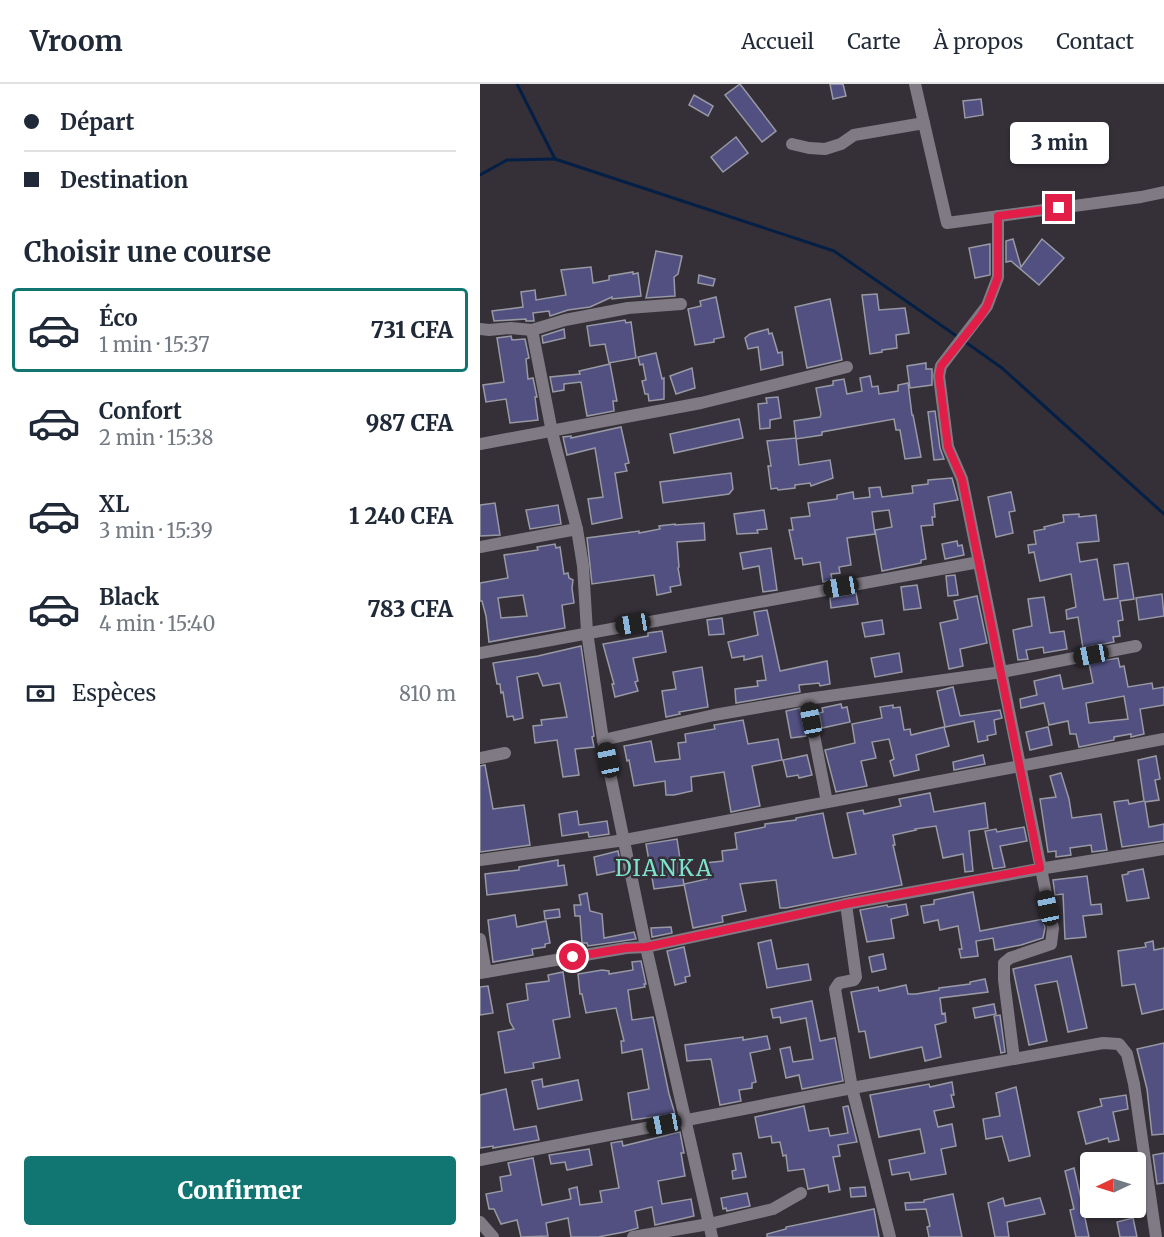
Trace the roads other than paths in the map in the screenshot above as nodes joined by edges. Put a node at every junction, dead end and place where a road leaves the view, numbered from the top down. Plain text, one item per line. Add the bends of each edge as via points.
1 (915, 84) edge
2 (924, 123) junction
3 (792, 144) dead end
4 (1164, 192) edge
5 (998, 216) junction
6 (681, 304) dead end
7 (480, 329) edge
8 (532, 330) junction
9 (847, 367) dead end
10 (552, 432) junction
11 (480, 444) edge
12 (577, 529) junction
13 (480, 547) edge
14 (979, 562) junction
15 (587, 632) junction
16 (1136, 646) dead end
17 (480, 653) edge
18 (1002, 672) junction
19 (807, 699) junction
20 (1164, 739) edge
21 (603, 740) junction
22 (505, 753) dead end
23 (480, 758) edge
24 (1020, 766) junction
25 (827, 802) junction
26 (625, 840) junction
27 (1164, 849) edge
28 (480, 860) edge
29 (1040, 868) junction
30 (846, 904) junction
31 (480, 939) edge
32 (646, 947) junction
33 (483, 973) edge
34 (1014, 1059) junction
35 (852, 1088) junction
36 (687, 1119) junction
37 (480, 1160) edge
38 (801, 1192) dead end
39 (480, 1222) edge
40 (709, 1224) junction
41 (493, 1237) edge
42 (633, 1237) edge
43 (712, 1237) edge
44 (890, 1237) edge
45 (1156, 1237) edge

1 - 2 street
2 - 3 street via 854,135 825,149
2 - 5 street via 947,223
4 - 5 street
5 - 14 street via 998,277 987,306 941,366 939,376 948,447 962,479
6 - 8 street via 628,308
7 - 8 street
8 - 10 street
9 - 10 street via 701,403
10 - 11 street
10 - 12 street
12 - 13 street
12 - 15 street
14 - 15 street
14 - 18 street
15 - 17 street
15 - 21 street
16 - 18 street
18 - 19 street
18 - 24 street
19 - 21 street
19 - 25 street
20 - 24 street
21 - 26 street
22 - 23 street
24 - 25 street
24 - 29 street
25 - 26 street
26 - 28 street
26 - 32 street
27 - 29 street
29 - 30 street
29 - 34 street via 1053,928 1051,944 1010,958 1003,970
30 - 32 street
30 - 35 street via 856,977 838,983 835,989
31 - 33 street
32 - 33 street
32 - 36 street
34 - 35 street
34 - 45 street via 1103,1043 1119,1044 1127,1054
35 - 36 street
35 - 44 street
36 - 37 street
36 - 40 street
38 - 40 street via 773,1209
39 - 41 street
40 - 42 street
40 - 43 street

